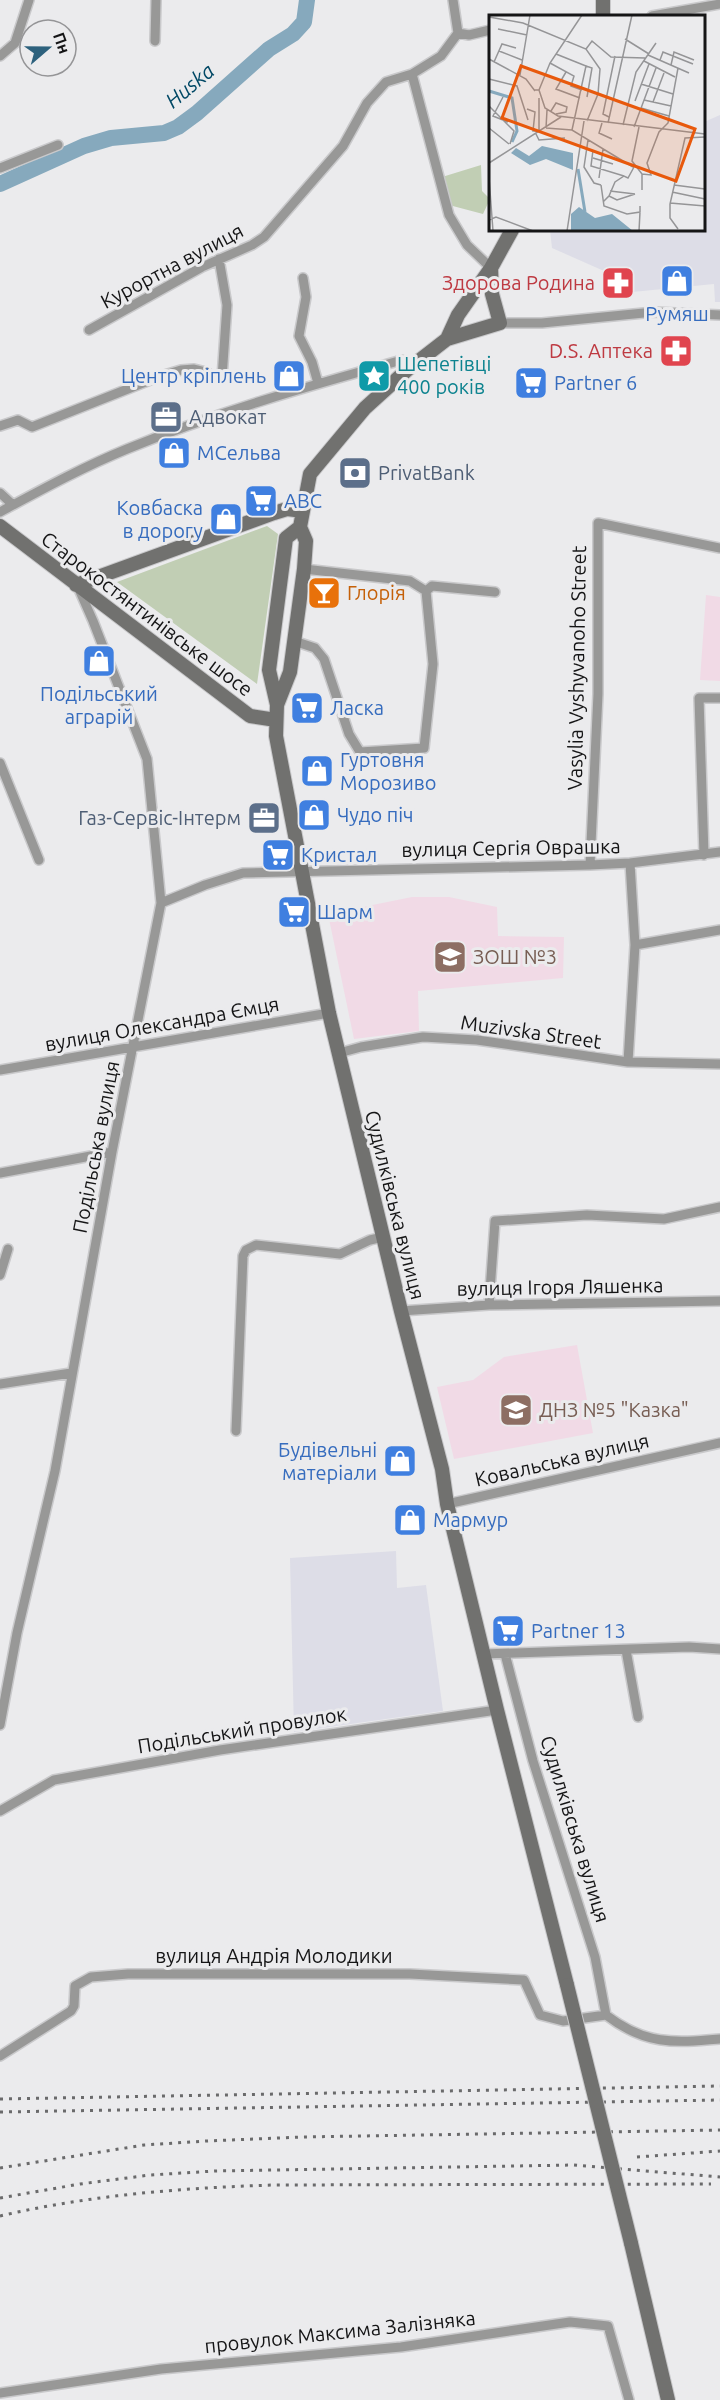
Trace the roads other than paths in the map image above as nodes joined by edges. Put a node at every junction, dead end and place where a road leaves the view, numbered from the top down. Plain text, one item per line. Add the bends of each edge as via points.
1 (29, 0) edge
2 (156, 0) edge
3 (453, 0) edge
4 (720, 4) edge
5 (658, 15) edge
6 (489, 30) edge
7 (458, 33) junction
8 (155, 41) dead end
9 (0, 56) edge
10 (412, 74) junction
11 (58, 145) dead end
12 (0, 168) edge
13 (511, 231) edge
14 (219, 259) junction
15 (490, 268) junction
16 (303, 278) dead end
17 (720, 315) edge
18 (500, 323) junction
19 (89, 330) dead end
20 (447, 339) junction
21 (410, 367) junction
22 (318, 383) junction
23 (0, 426) edge
24 (0, 493) edge
25 (13, 505) junction
26 (303, 511) junction
27 (0, 512) edge
28 (0, 526) edge
29 (300, 527) junction
30 (720, 548) edge
31 (304, 569) junction
32 (76, 585) junction
33 (426, 591) junction
34 (495, 592) dead end
35 (294, 641) junction
36 (720, 698) edge
37 (277, 705) junction
38 (276, 720) junction
39 (0, 763) edge
40 (720, 852) edge
41 (704, 855) junction
42 (39, 860) dead end
43 (630, 863) junction
44 (590, 866) junction
45 (301, 870) junction
46 (161, 903) junction
47 (720, 930) edge
48 (635, 945) junction
49 (329, 1013) junction
50 (135, 1047) junction
51 (339, 1053) junction
52 (628, 1062) junction
53 (720, 1064) edge
54 (0, 1070) edge
55 (112, 1152) junction
56 (0, 1173) edge
57 (720, 1207) edge
58 (383, 1237) junction
59 (8, 1249) dead end
60 (0, 1275) edge
61 (720, 1301) edge
62 (489, 1305) junction
63 (401, 1311) junction
64 (71, 1373) junction
65 (0, 1384) edge
66 (236, 1431) dead end
67 (720, 1443) edge
68 (447, 1504) junction
69 (720, 1648) edge
70 (626, 1650) junction
71 (484, 1654) junction
72 (505, 1654) junction
73 (497, 1710) junction
74 (638, 1717) dead end
75 (0, 1725) edge
76 (0, 1811) edge
77 (606, 2016) junction
78 (720, 2039) edge
79 (0, 2056) edge
80 (0, 2393) edge
81 (629, 2400) edge
82 (668, 2400) edge

1 - 9 street via 15,43
2 - 8 street
3 - 7 street
4 - 5 street
6 - 7 street
7 - 10 street, Курортна вулиця via 441,56
10 - 14 street, Курортна вулиця via 386,82 367,103 343,146 264,237
10 - 15 street via 449,215 467,245
11 - 12 street
13 - 15 main road
14 - 19 street, Курортна вулиця
14 - 23 street via 227,305 222,378 194,369 181,370 32,427 18,420
15 - 18 main road
15 - 20 main road via 458,315
16 - 22 street via 306,297 299,336
17 - 18 street via 654,312 542,324
18 - 20 main road
20 - 21 main road
21 - 22 street via 402,360
21 - 26 main road via 365,408 326,452 310,474
22 - 25 street via 225,412 125,450
24 - 25 street
25 - 27 street
26 - 29 main road
26 - 32 main road via 287,510 262,517
28 - 32 main road, Старокостянтинівське шосе
29 - 31 main road, Судилківська вулиця via 306,541
29 - 37 main road, Судилківська вулиця via 286,538 269,670
30 - 44 street, Vasylia Vyshyvanoho Street via 598,523 598,694
31 - 33 street via 410,581
31 - 35 main road, Судилківська вулиця
32 - 38 main road, Старокостянтинівське шосе via 250,716
32 - 46 street, Подільська вулиця via 147,759
33 - 34 street via 432,586
33 - 35 street via 433,664 423,748 360,752 349,734 324,659 315,648
35 - 37 main road, Судилківська вулиця via 290,672
36 - 41 street via 699,698
37 - 38 main road, Судилківська вулиця
38 - 45 main road, Судилківська вулиця
39 - 42 street
40 - 41 street, вулиця Сергія Оврашка
41 - 43 street, вулиця Сергія Оврашка
43 - 44 street, вулиця Сергія Оврашка
43 - 48 street
44 - 45 street, вулиця Сергія Оврашка
45 - 46 street, вулиця Сергія Оврашка via 243,873
45 - 49 main road, Судилківська вулиця
46 - 50 street, Подільська вулиця
47 - 48 street
48 - 52 street
49 - 50 street, вулиця Олександра Ємця
49 - 51 main road, Судилківська вулиця
50 - 54 street, вулиця Олександра Ємця
50 - 55 street, Подільська вулиця
51 - 52 street, Muzivska Street via 423,1037 477,1040
51 - 58 main road, Судилківська вулиця
52 - 53 street, Muzivska Street
55 - 56 street
55 - 64 street, Подільська вулиця
57 - 62 street via 664,1219 587,1215 495,1221
58 - 63 main road, Судилківська вулиця
58 - 66 street via 340,1254 256,1245 246,1250
59 - 60 street
61 - 62 street, вулиця Ігоря Ляшенка
62 - 63 street, вулиця Ігоря Ляшенка
63 - 68 main road, Судилківська вулиця via 442,1468
64 - 65 street
64 - 75 street, Подільська вулиця via 55,1471
67 - 68 street, Ковальська вулиця
68 - 71 main road, Судилківська вулиця
69 - 70 street
70 - 72 street
70 - 74 street
71 - 72 street
71 - 73 main road, Судилківська вулиця
72 - 77 street, Судилківська вулиця via 532,1761 595,1957
73 - 76 street, Подільський провулок via 220,1749 54,1780
73 - 82 main road, Судилківська вулиця, bridge
77 - 78 street via 634,2033 654,2039 676,2043
77 - 79 street, вулиця Андрія Молодики via 563,2021 540,2015 524,1980 410,1974 128,1974 91,1977 75,1986 71,2011
80 - 81 street, провулок Максима Залізняка via 161,2369 401,2347 570,2322 608,2326

